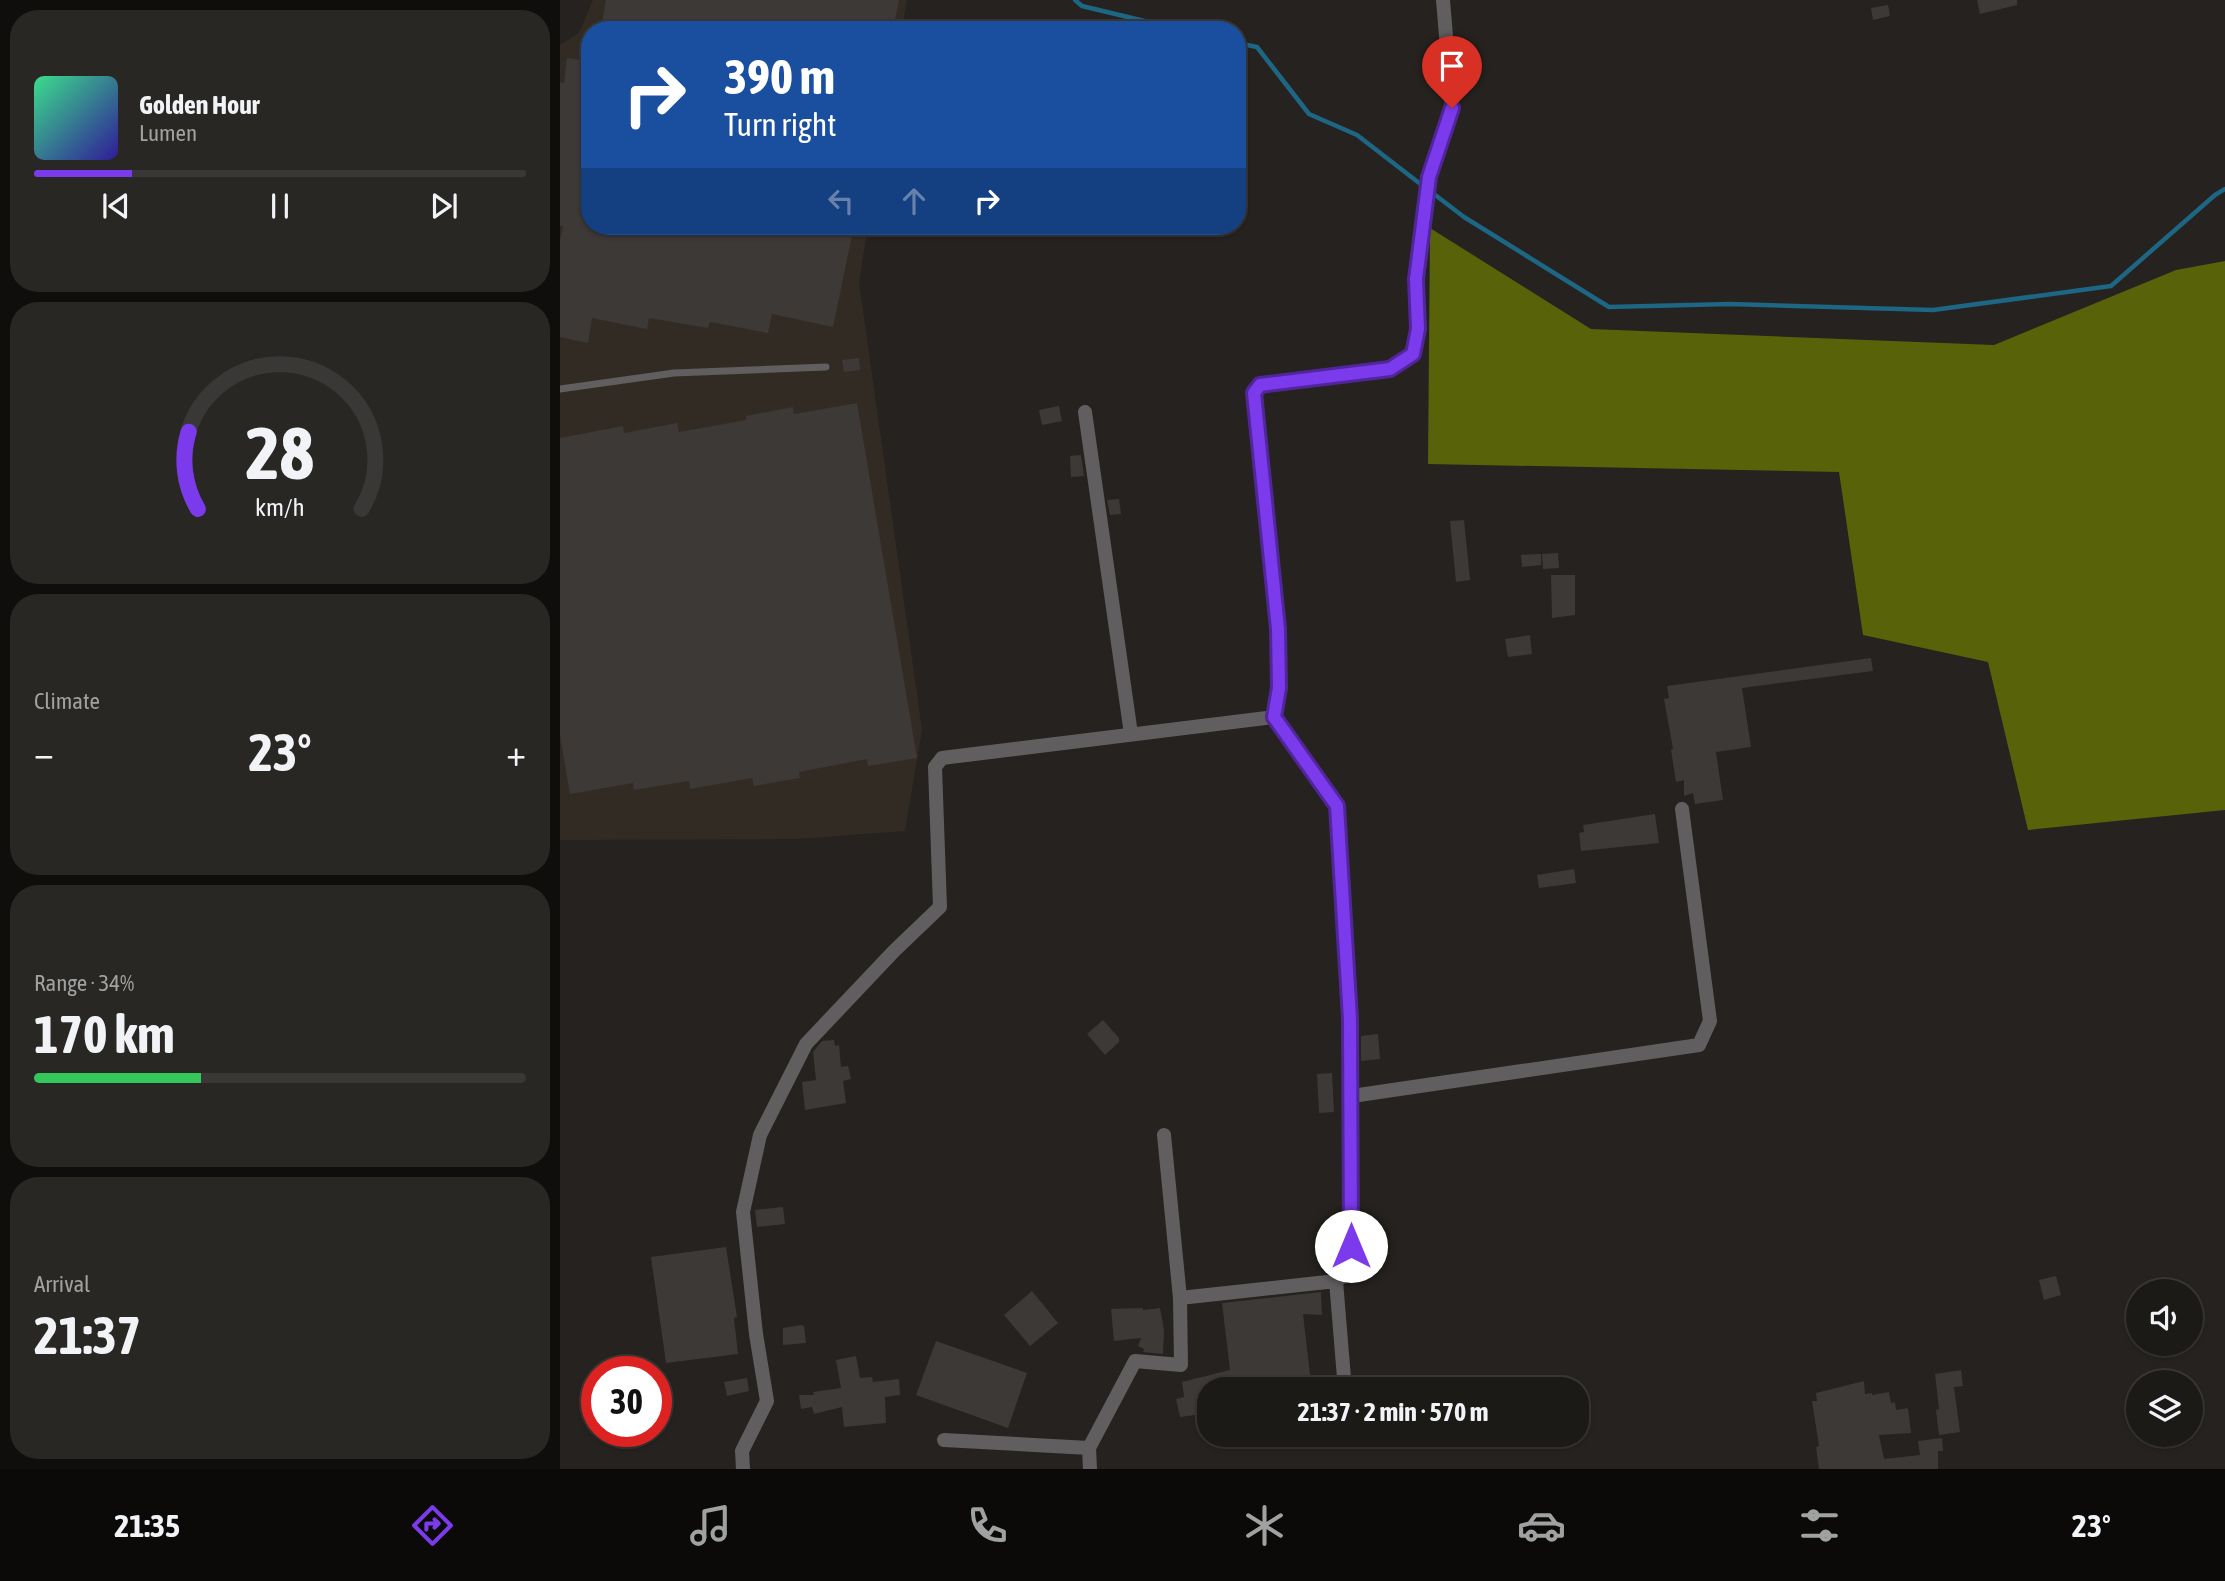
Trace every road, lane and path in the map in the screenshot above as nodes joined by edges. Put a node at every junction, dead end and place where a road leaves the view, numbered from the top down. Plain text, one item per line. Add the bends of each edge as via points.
1 (1443, 0) edge
2 (825, 367) dead end
3 (560, 389) edge
4 (1085, 412) dead end
5 (1274, 717) junction
6 (1130, 734) junction
7 (1682, 809) dead end
8 (1352, 1096) junction
9 (1164, 1135) dead end
10 (1336, 1281) junction
11 (1180, 1298) junction
12 (1344, 1377) edge
13 (944, 1440) dead end
14 (1089, 1448) junction
15 (743, 1469) edge
16 (1090, 1469) edge

1 - 5 street via 1452,108 1429,177 1416,279 1418,329 1413,354 1390,369 1260,385 1254,393 1278,629 1279,688
2 - 3 lane via 674,373
4 - 6 street
5 - 6 street
5 - 8 street via 1337,806
6 - 15 street via 942,758 935,767 940,907 806,1044 760,1135 743,1212 767,1401 742,1451
7 - 8 street via 1710,1021 1699,1045
8 - 10 street via 1351,1271
9 - 11 street
10 - 11 street
10 - 12 street
11 - 14 street via 1181,1365 1135,1361
13 - 14 street
14 - 16 street

